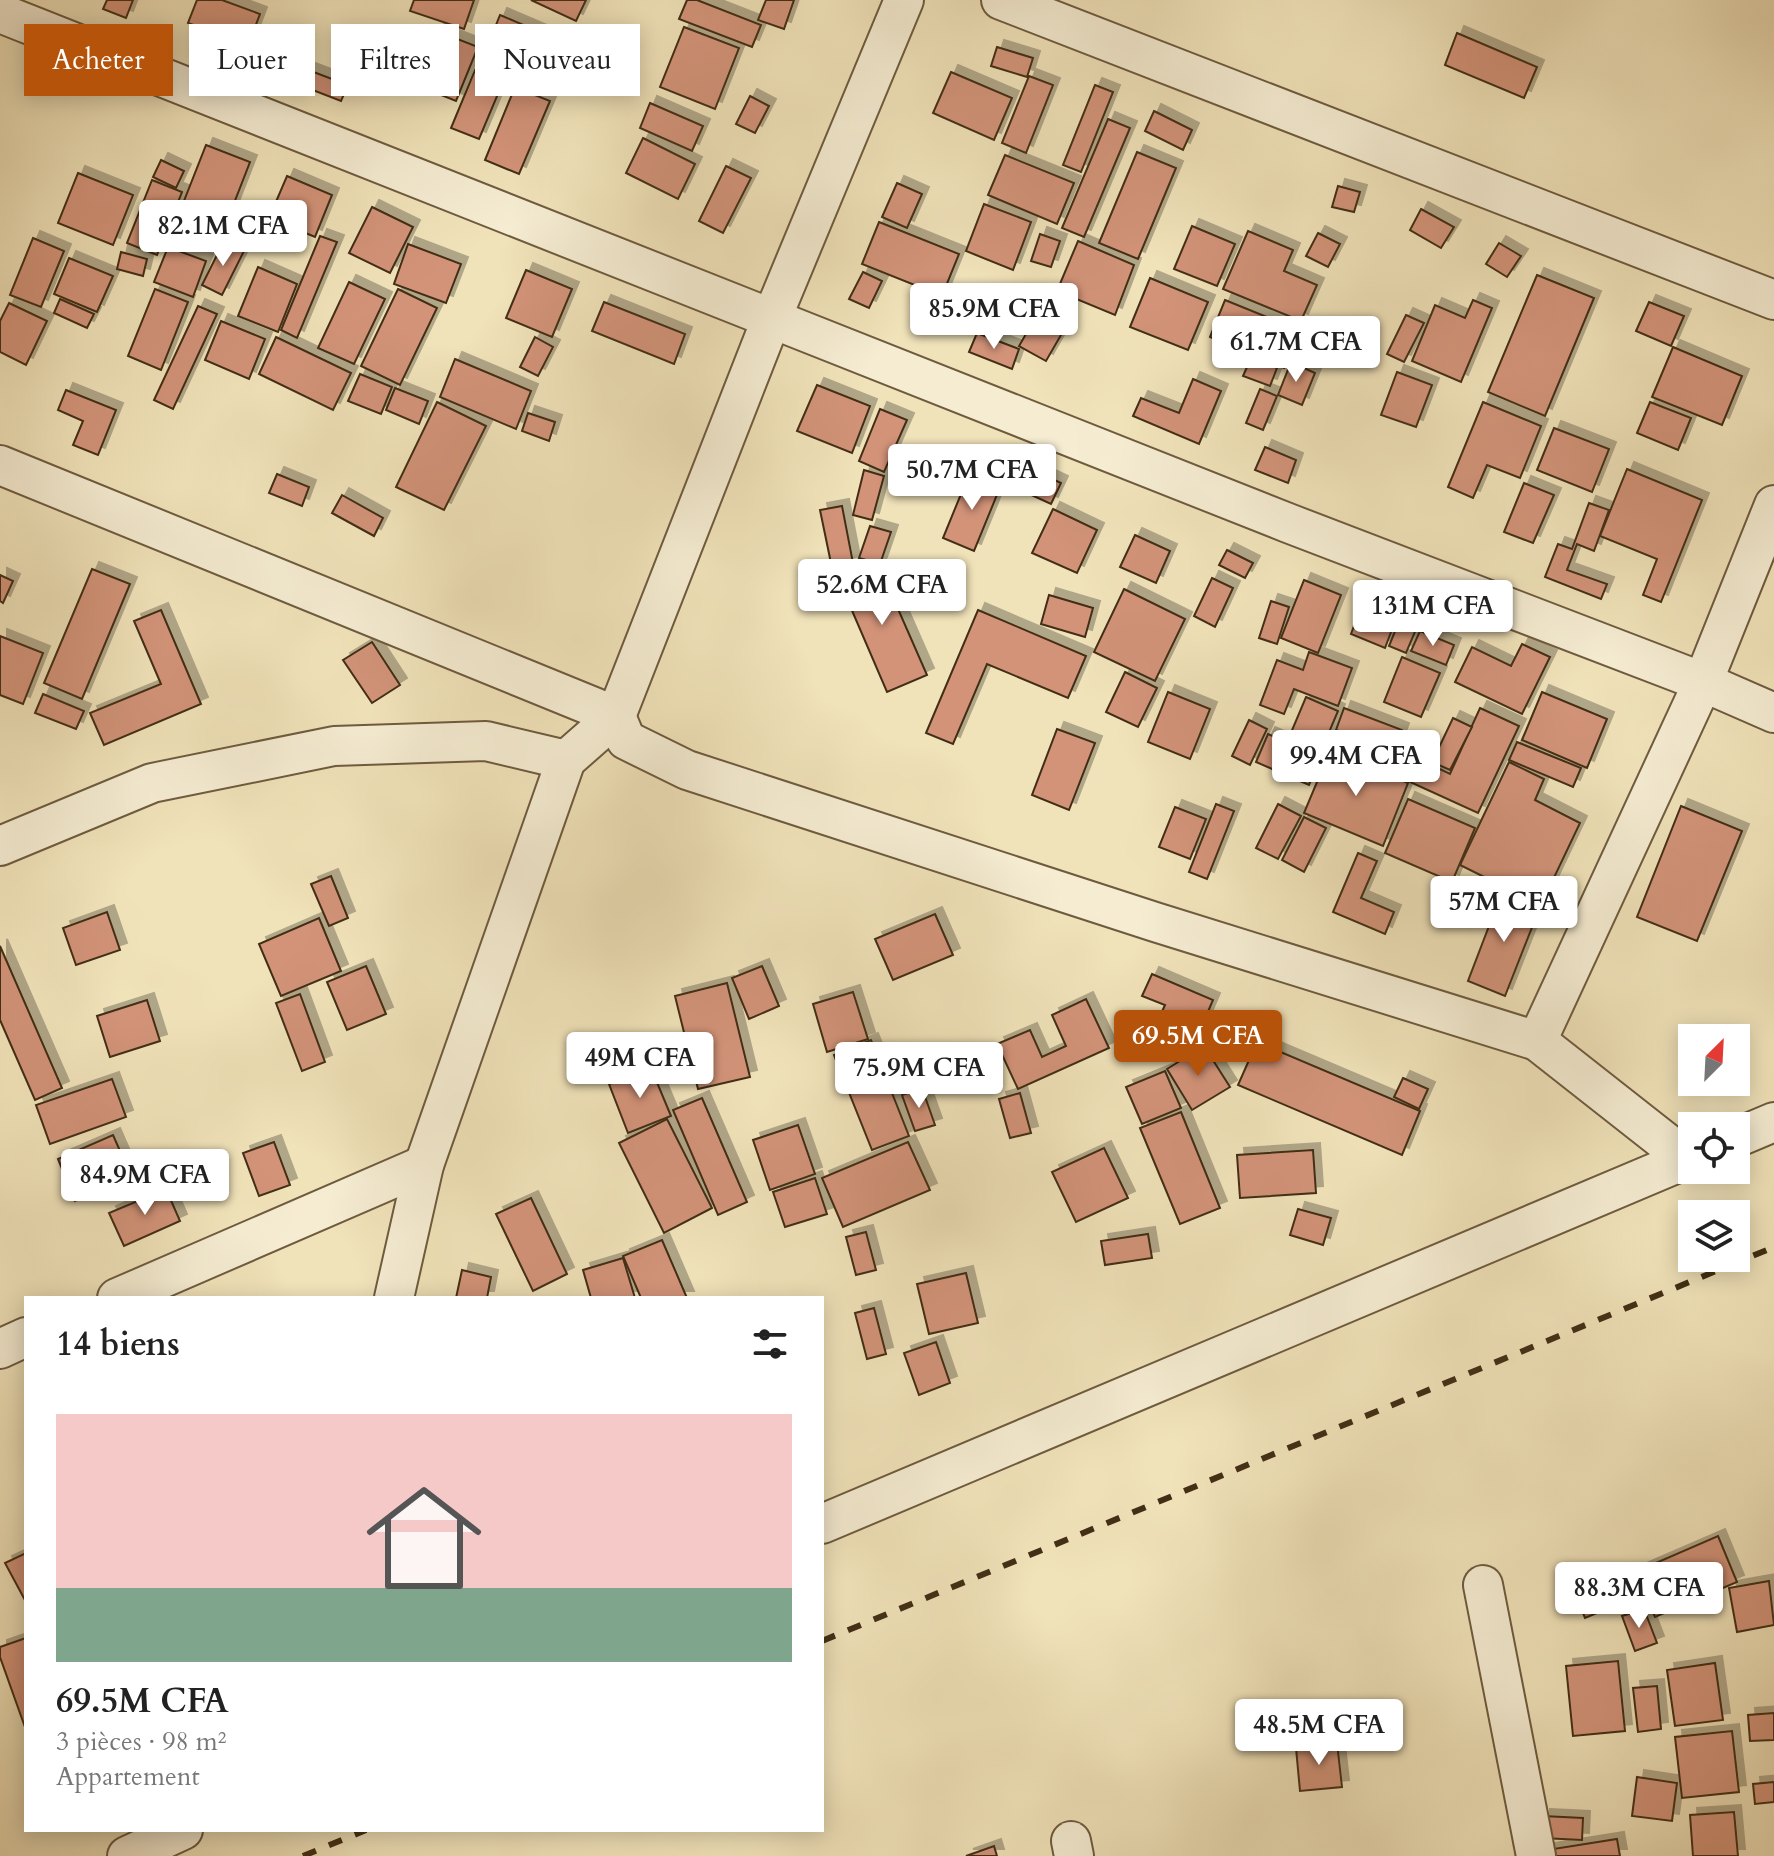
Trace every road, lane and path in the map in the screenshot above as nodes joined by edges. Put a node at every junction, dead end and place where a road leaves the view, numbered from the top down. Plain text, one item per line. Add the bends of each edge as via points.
1 (904, 0) edge
2 (1001, 0) edge
3 (0, 13) edge
4 (1774, 300) edge
5 (771, 320) junction
6 (0, 465) edge
7 (1774, 505) edge
8 (1703, 682) junction
9 (1774, 713) edge
10 (616, 716) junction
11 (566, 760) junction
12 (0, 846) edge
13 (1537, 1041) junction
14 (1774, 1122) edge
15 (1750, 1132) edge
16 (1678, 1149) edge
17 (1678, 1163) edge
18 (424, 1165) junction
19 (122, 1296) edge
20 (394, 1296) edge
21 (24, 1338) edge
22 (0, 1349) edge
23 (824, 1523) edge
24 (1483, 1585) dead end
25 (179, 1832) edge
26 (127, 1856) edge
27 (1536, 1856) edge

1 - 5 street
2 - 4 street
3 - 5 street
5 - 8 street
5 - 10 street
6 - 10 street
7 - 8 street
8 - 9 street
8 - 13 street
10 - 11 street
10 - 13 street via 626,740 687,770
11 - 12 street via 486,741 334,746 152,783
11 - 18 street
13 - 16 street
14 - 15 street
17 - 23 street
18 - 19 street
18 - 20 street
21 - 22 street
24 - 27 street
25 - 26 street

